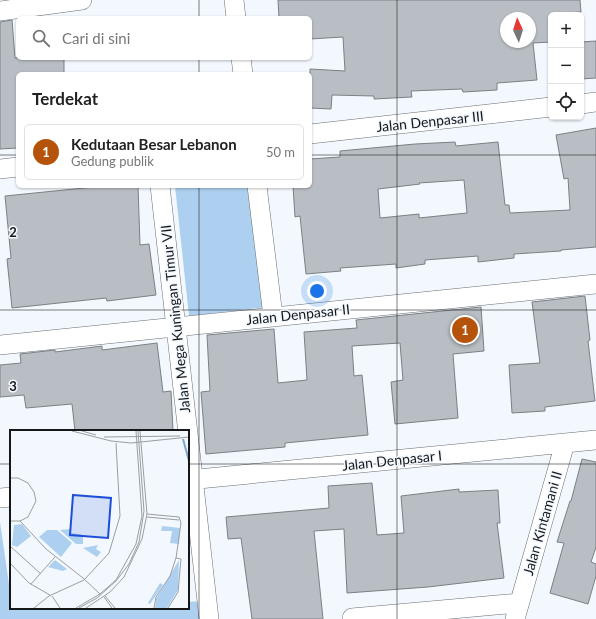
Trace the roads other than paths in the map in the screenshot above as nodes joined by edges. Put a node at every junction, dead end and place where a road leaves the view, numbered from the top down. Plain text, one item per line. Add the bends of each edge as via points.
1 (82, 0) edge
2 (234, 0) edge
3 (0, 11) edge
4 (236, 16) edge
5 (241, 60) edge
6 (243, 72) edge
7 (596, 102) edge
8 (584, 104) edge
9 (548, 107) edge
10 (312, 134) edge
11 (16, 167) edge
12 (0, 169) edge
13 (160, 188) edge
14 (257, 188) edge
15 (596, 284) edge
16 (273, 316) junction
17 (176, 326) junction
18 (0, 345) edge
19 (186, 430) edge
20 (596, 440) edge
21 (565, 443) junction
22 (189, 459) edge
23 (191, 480) edge
24 (10, 497) edge
25 (0, 498) edge
26 (517, 611) edge
27 (352, 618) dead end
28 (210, 619) edge

1 - 3 street
2 - 4 street
5 - 6 street
7 - 8 street
9 - 10 street, Jalan Denpasar III
11 - 12 street
13 - 17 street, Jalan Mega Kuningan Timur VII
14 - 16 street
15 - 16 street, Jalan Denpasar II
16 - 17 street, Jalan Denpasar II
17 - 18 street, Jalan Denpasar II
17 - 19 street, Jalan Mega Kuningan Timur VII
20 - 21 street, Jalan Denpasar I
21 - 23 street, Jalan Denpasar I
21 - 26 street, Jalan Kintamani II
22 - 23 street, Jalan Mega Kuningan Timur VII
23 - 28 street, Jalan Mega Kuningan Timur VII
24 - 25 street
26 - 27 street, Jalan Kintamani II

